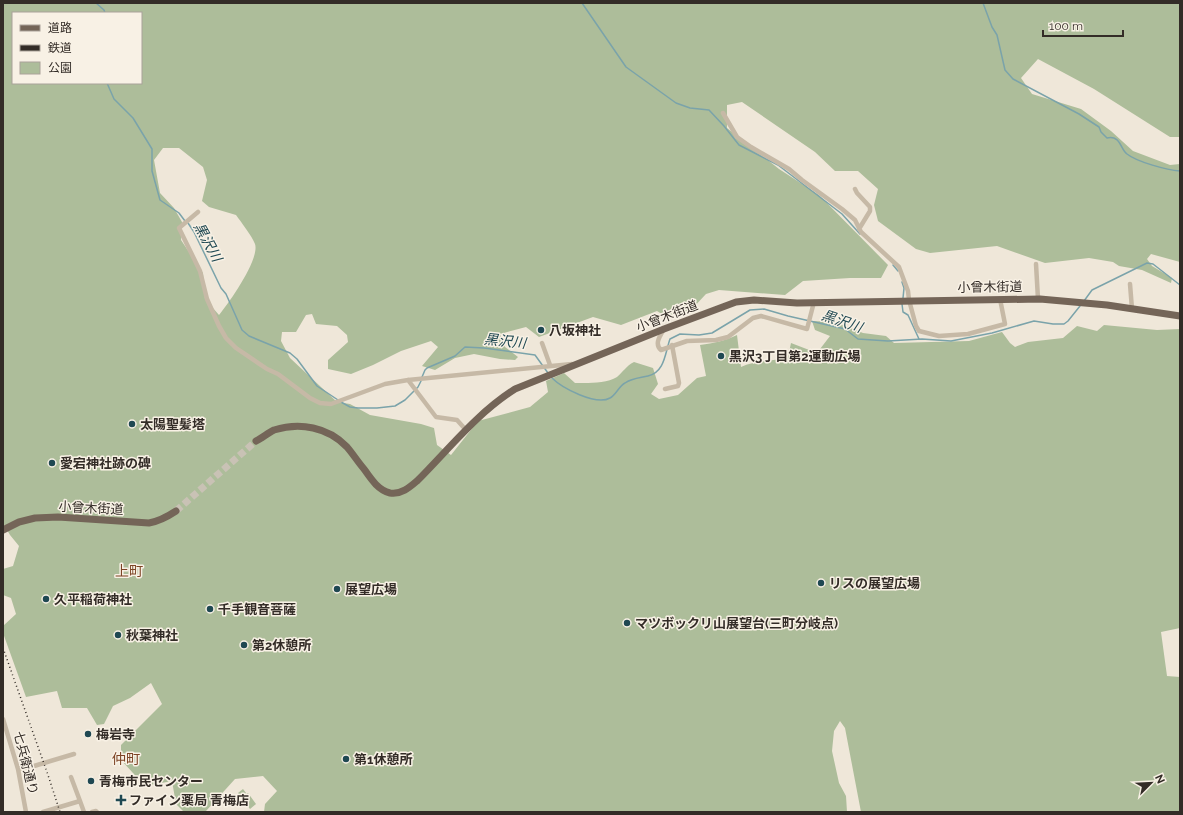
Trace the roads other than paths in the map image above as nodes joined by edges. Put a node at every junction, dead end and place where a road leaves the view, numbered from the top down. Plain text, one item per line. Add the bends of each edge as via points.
1 (723, 113) dead end
2 (855, 189) dead end
3 (198, 212) dead end
4 (859, 229) junction
5 (1036, 264) dead end
6 (1130, 284) dead end
7 (1000, 299) junction
8 (1038, 299) junction
9 (905, 301) junction
10 (814, 302) junction
11 (1132, 309) junction
12 (1180, 316) edge
13 (664, 329) junction
14 (542, 343) dead end
15 (671, 346) junction
16 (577, 364) junction
17 (548, 366) junction
18 (408, 380) junction
19 (666, 389) dead end
20 (466, 430) junction
21 (256, 441) tunnel mouth
22 (176, 511) tunnel mouth
23 (3, 530) edge
24 (3, 720) edge
25 (74, 754) dead end
26 (18, 769) junction
27 (71, 777) dead end
28 (80, 801) junction
29 (26, 812) edge
30 (43, 812) edge
31 (84, 812) edge
32 (92, 812) edge
33 (97, 812) edge

1 - 4 street via 737,137 789,169 855,220
2 - 4 street via 870,207
3 - 18 street via 179,228 200,271 207,299 219,326 236,348 320,403 331,404 385,384
4 - 9 street via 899,267 908,291
5 - 8 street
6 - 11 street
7 - 8 main road, 小曾木街道
7 - 9 main road, 小曾木街道
7 - 9 street via 1006,324 968,334 938,336 919,330
8 - 11 main road, 小曾木街道
9 - 10 main road, 小曾木街道
10 - 13 main road, 小曾木街道 via 736,302
10 - 15 street via 807,329 762,316 754,318 722,339 687,341
11 - 12 main road, 小曾木街道
13 - 15 street via 657,343 658,348 661,350
13 - 16 main road, 小曾木街道
14 - 17 street
15 - 19 street via 679,383 678,386
16 - 17 street
16 - 20 main road, 小曾木街道 via 515,389 482,413
17 - 18 street
18 - 20 street via 436,416 457,420
20 - 21 main road, 小曾木街道 via 417,481 400,492 391,493 377,486 346,447 326,432 304,426 288,427 273,431
22 - 23 main road, 小曾木街道 via 157,522 149,523 35,518
24 - 26 street, 七兵衛通り
25 - 26 street
26 - 29 street, 七兵衛通り
27 - 28 street
28 - 30 street
28 - 31 street
32 - 33 street

